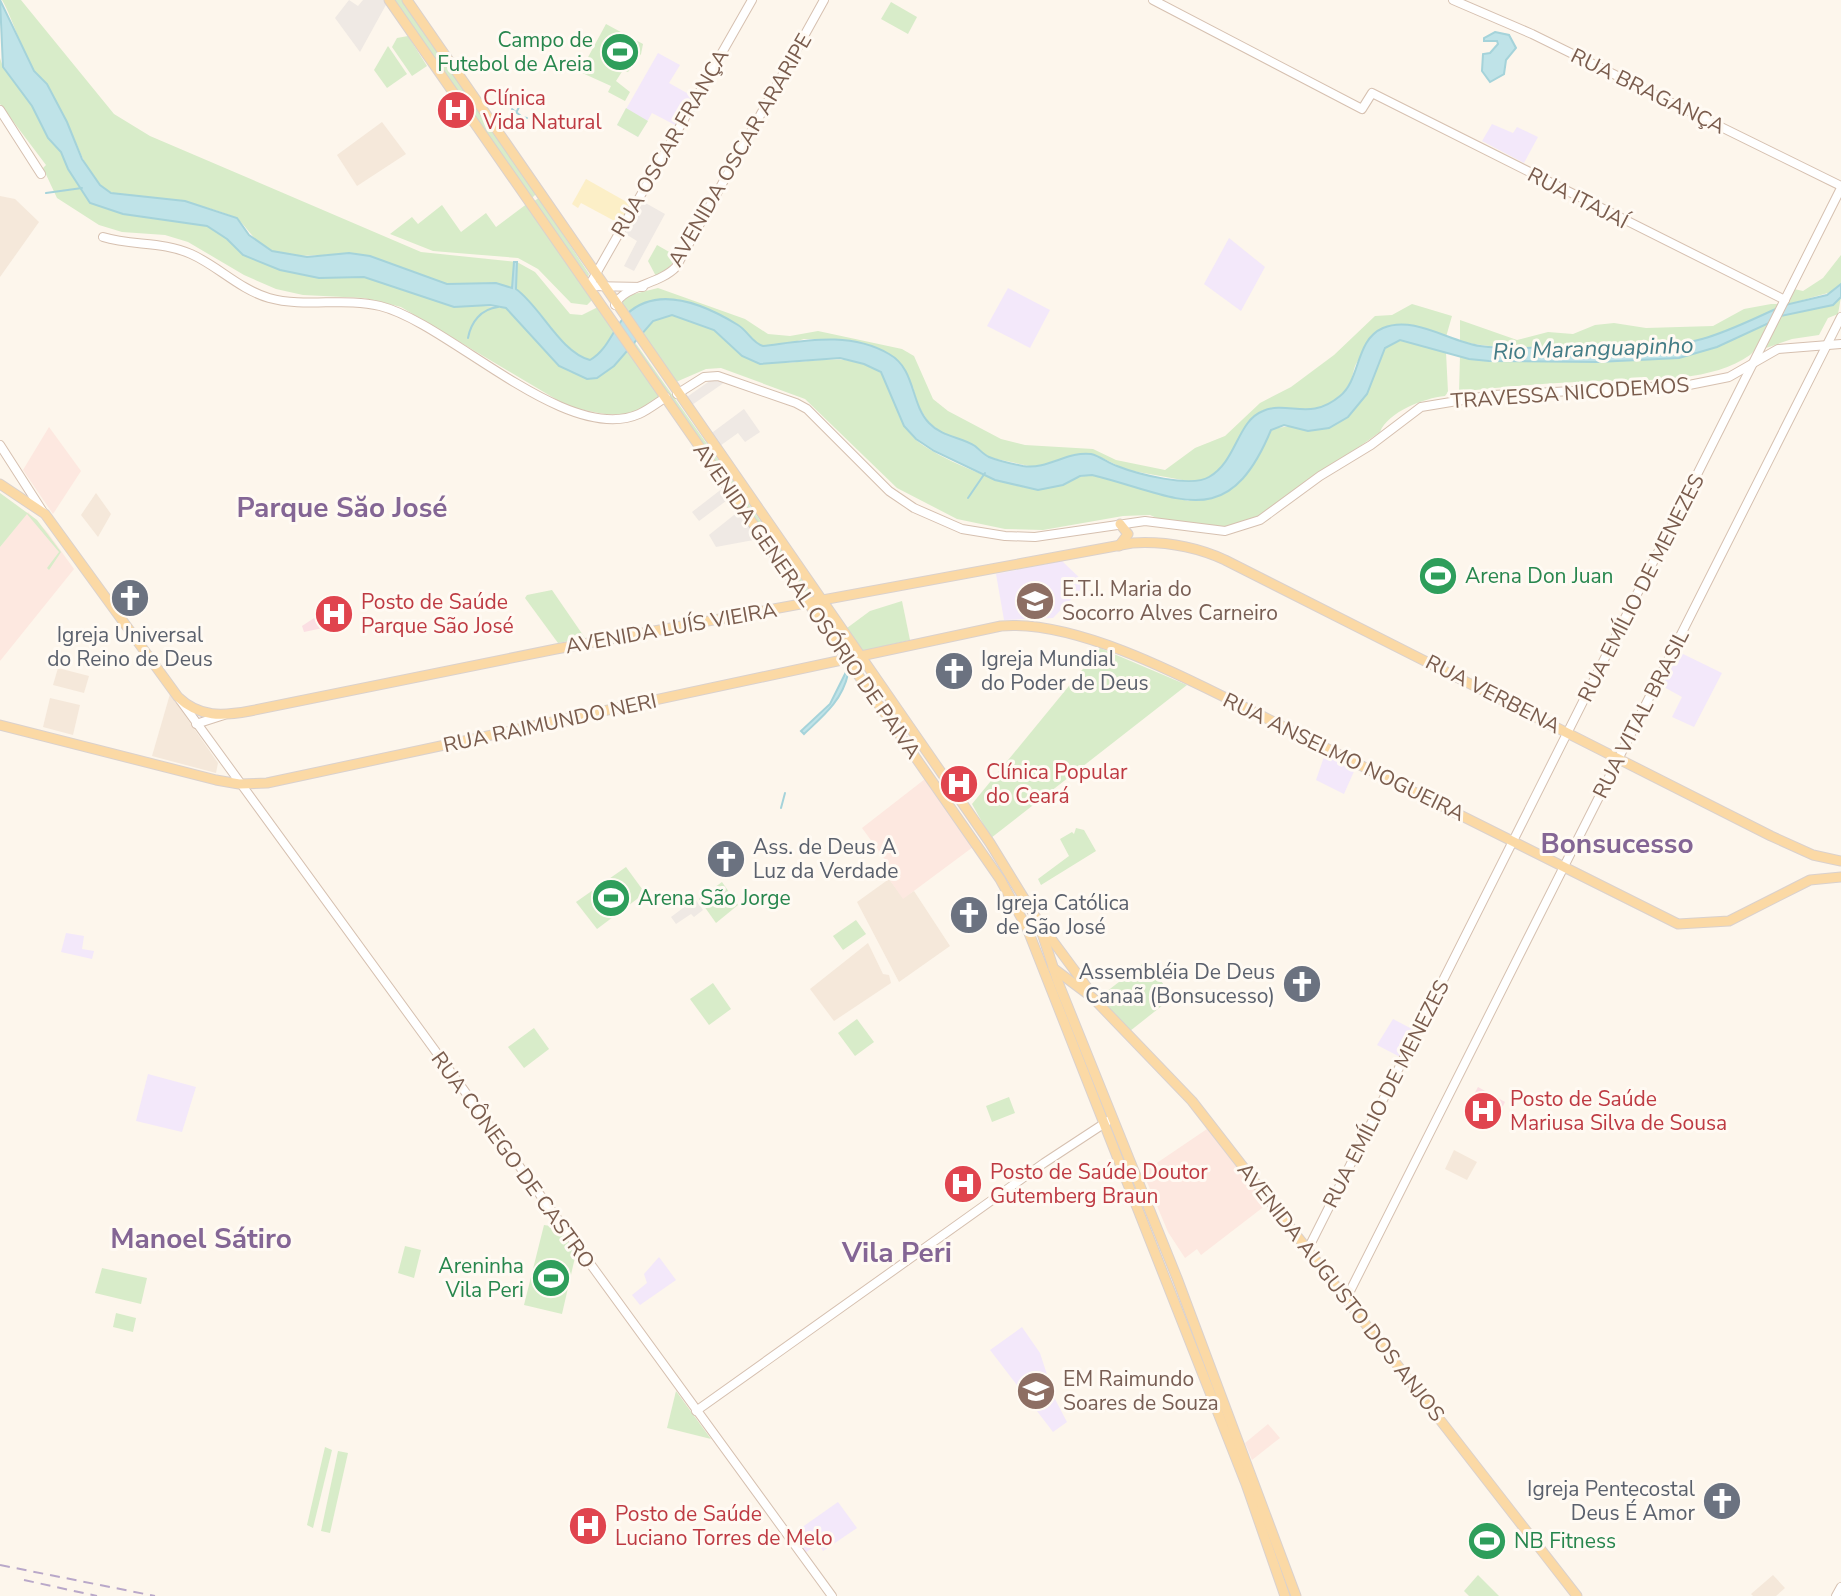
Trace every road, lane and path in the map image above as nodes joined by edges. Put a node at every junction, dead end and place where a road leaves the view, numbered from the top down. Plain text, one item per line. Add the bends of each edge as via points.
1 (389, 0) edge
2 (407, 0) edge
3 (752, 0) edge
4 (824, 0) edge
5 (1153, 0) edge
6 (1453, 0) edge
7 (0, 110) edge
8 (41, 174) dead end
9 (1841, 187) edge
10 (540, 193) junction
11 (530, 200) junction
12 (103, 237) dead end
13 (595, 274) junction
14 (589, 286) junction
15 (603, 287) junction
16 (643, 287) junction
17 (1784, 303) junction
18 (616, 307) junction
19 (1841, 317) edge
20 (1828, 344) junction
21 (1841, 344) edge
22 (1756, 359) junction
23 (677, 394) junction
24 (666, 397) junction
25 (0, 444) edge
26 (0, 484) edge
27 (45, 514) junction
28 (1119, 524) junction
29 (1160, 542) joint
30 (1119, 546) junction
31 (820, 601) junction
32 (808, 603) junction
33 (859, 657) junction
34 (848, 660) junction
35 (178, 697) junction
36 (224, 715) junction
37 (196, 724) junction
38 (0, 725) edge
39 (1568, 733) junction
40 (1619, 759) junction
41 (239, 784) junction
42 (1513, 842) junction
43 (1841, 861) edge
44 (1564, 868) junction
45 (1841, 877) edge
46 (1038, 922) junction
47 (1037, 953) junction
48 (1054, 969) junction
49 (1093, 998) junction
50 (1107, 1121) junction
51 (1308, 1249) junction
52 (1346, 1299) junction
53 (696, 1411) junction
54 (1234, 1441) junction
55 (1841, 1587) edge
56 (832, 1596) edge
57 (1285, 1596) edge
58 (1296, 1596) edge
59 (1577, 1596) edge
60 (1836, 1596) edge

1 - 11 main road, AVENIDA GENERAL OSÓRIO DE PAIVA
2 - 10 main road, AVENIDA GENERAL OSÓRIO DE PAIVA
3 - 13 street, RUA OSCAR FRANÇA
4 - 16 street, AVENIDA OSCAR ARARIPE via 676,267
5 - 17 street, RUA ITAJAÍ via 1363,110 1372,93
6 - 9 street, RUA BRAGANÇA via 1532,34
7 - 8 street
9 - 17 street, RUA EMÍLIO DE MENEZES
10 - 11 main road
10 - 13 main road, AVENIDA GENERAL OSÓRIO DE PAIVA
11 - 14 main road, AVENIDA GENERAL OSÓRIO DE PAIVA
12 - 24 street via 184,251 271,299 380,306 430,330 538,396 576,411 622,418 638,415
13 - 14 street, RUA OSCAR FRANÇA
13 - 15 main road, AVENIDA GENERAL OSÓRIO DE PAIVA
14 - 15 street
14 - 24 main road, AVENIDA GENERAL OSÓRIO DE PAIVA
15 - 16 street
15 - 18 main road, AVENIDA GENERAL OSÓRIO DE PAIVA
16 - 18 street, AVENIDA OSCAR ARARIPE via 623,293
17 - 22 street, RUA EMÍLIO DE MENEZES
18 - 23 main road, AVENIDA GENERAL OSÓRIO DE PAIVA
19 - 20 street, RUA VITAL BRASIL
20 - 21 street, TRAVESSA NICODEMOS
20 - 22 street, TRAVESSA NICODEMOS via 1789,346
20 - 40 street, RUA VITAL BRASIL
22 - 28 street, TRAVESSA NICODEMOS via 1719,380 1680,386 1506,394 1431,404 1410,413 1296,497 1244,527 1217,531 1145,521
22 - 39 street, RUA EMÍLIO DE MENEZES
23 - 28 street, TRAVESSA NICODEMOS via 714,375 807,409 889,491 953,525 1023,537
23 - 31 main road, AVENIDA GENERAL OSÓRIO DE PAIVA
24 - 32 main road, AVENIDA GENERAL OSÓRIO DE PAIVA
25 - 27 street
26 - 27 main road
27 - 35 main road
28 - 30 main road via 1128,534
29 - 30 main road, AVENIDA LUÍS VIEIRA
29 - 39 main road, RUA VERBENA via 1195,548 1225,560
30 - 31 main road, AVENIDA LUÍS VIEIRA
31 - 32 main road, AVENIDA LUÍS VIEIRA
31 - 33 main road, AVENIDA GENERAL OSÓRIO DE PAIVA
32 - 34 main road, AVENIDA GENERAL OSÓRIO DE PAIVA
32 - 36 main road, AVENIDA LUÍS VIEIRA
33 - 34 main road, RUA RAIMUNDO NERI
33 - 42 main road, RUA ANSELMO NOGUEIRA via 1001,626 1057,628 1236,702
33 - 46 main road, AVENIDA GENERAL OSÓRIO DE PAIVA via 1002,861
34 - 41 main road, RUA RAIMUNDO NERI via 305,776
34 - 47 main road, AVENIDA GENERAL OSÓRIO DE PAIVA via 1000,879
35 - 36 main road, AVENIDA LUÍS VIEIRA via 200,712
35 - 37 street, RUA CÔNEGO DE CASTRO
36 - 37 street, AVENIDA LUÍS VIEIRA
37 - 41 street, RUA CÔNEGO DE CASTRO
38 - 41 main road
39 - 40 main road, RUA VERBENA
39 - 42 street, RUA EMÍLIO DE MENEZES
40 - 43 main road, RUA VERBENA via 1791,846
40 - 44 street, RUA VITAL BRASIL
41 - 53 street, RUA CÔNEGO DE CASTRO
42 - 44 main road, RUA ANSELMO NOGUEIRA
42 - 51 street, RUA EMÍLIO DE MENEZES
44 - 45 main road, RUA ANSELMO NOGUEIRA via 1686,925 1729,921 1810,880
44 - 52 street, RUA VITAL BRASIL
46 - 48 main road, AVENIDA GENERAL OSÓRIO DE PAIVA
46 - 49 main road, AVENIDA AUGUSTO DOS ANJOS
47 - 48 main road, AVENIDA AUGUSTO DOS ANJOS
47 - 50 main road, AVENIDA GENERAL OSÓRIO DE PAIVA
48 - 49 main road, AVENIDA AUGUSTO DOS ANJOS
48 - 50 main road, AVENIDA GENERAL OSÓRIO DE PAIVA
49 - 51 main road, AVENIDA AUGUSTO DOS ANJOS via 1192,1101
50 - 53 street
50 - 54 main road, AVENIDA GENERAL OSÓRIO DE PAIVA
51 - 52 main road, AVENIDA AUGUSTO DOS ANJOS
52 - 59 main road, AVENIDA AUGUSTO DOS ANJOS
53 - 56 street, RUA CÔNEGO DE CASTRO
54 - 57 main road, AVENIDA GENERAL OSÓRIO DE PAIVA
54 - 58 main road, AVENIDA GENERAL OSÓRIO DE PAIVA
55 - 60 street

